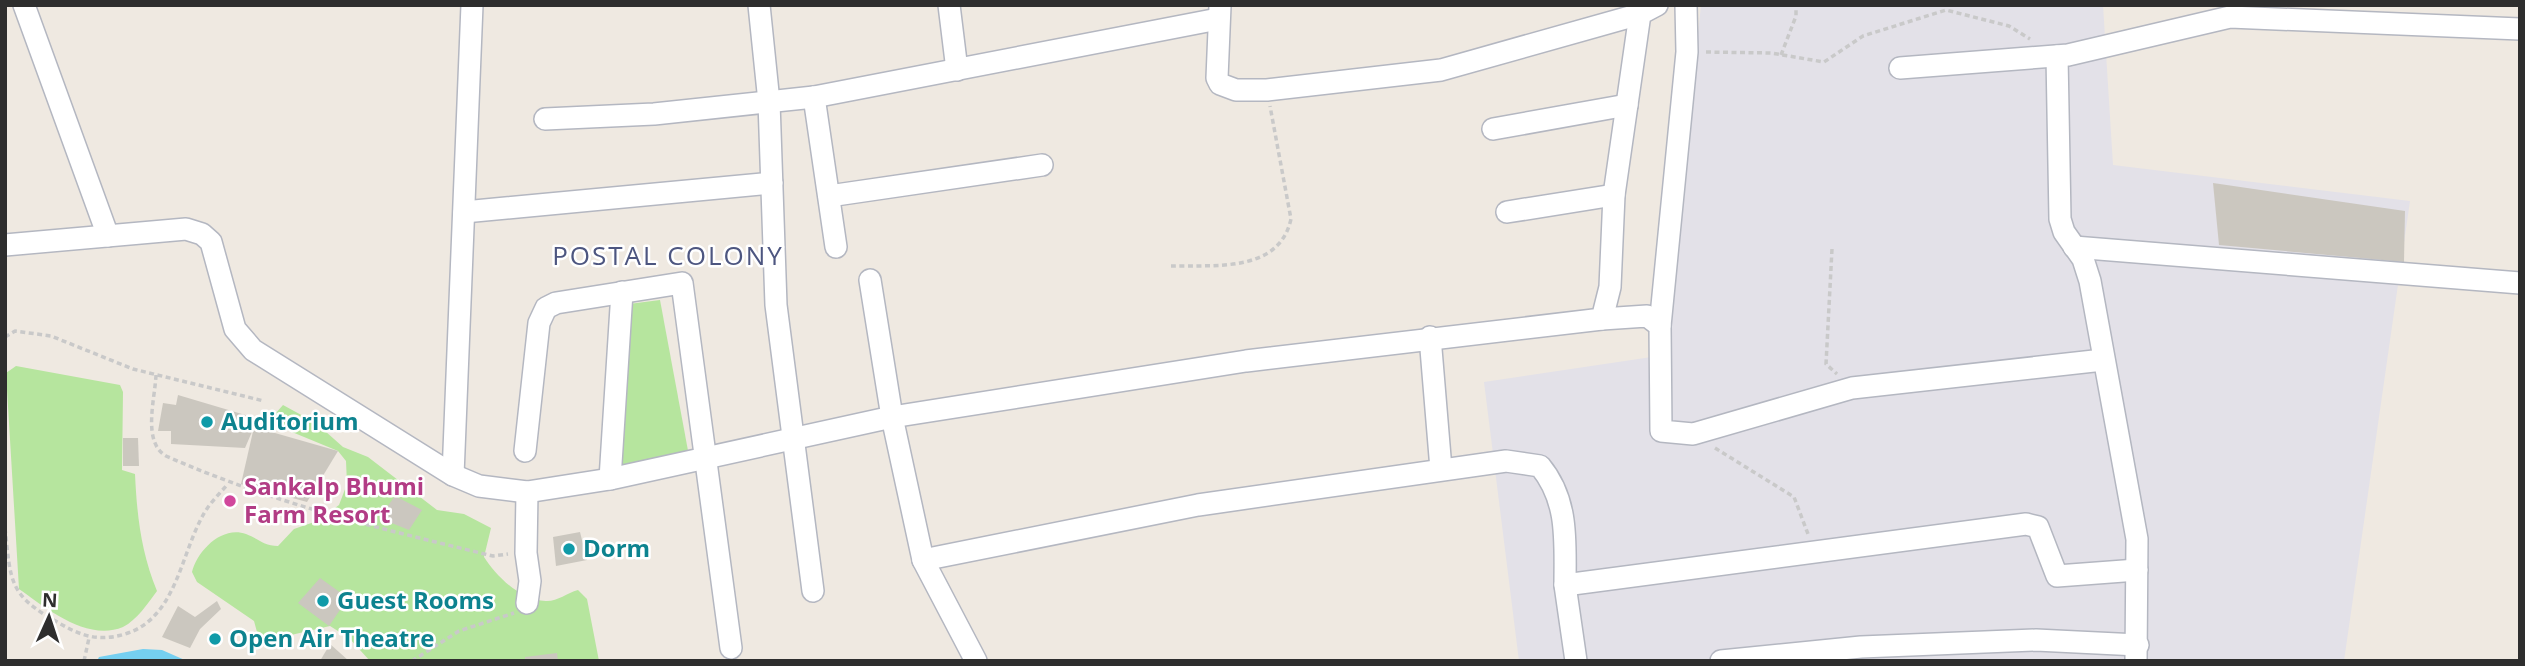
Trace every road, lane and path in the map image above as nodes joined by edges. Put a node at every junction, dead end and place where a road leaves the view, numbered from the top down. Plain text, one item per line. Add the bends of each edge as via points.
1 (24, 5) edge
2 (472, 5) edge
3 (760, 5) edge
4 (949, 5) edge
5 (1686, 5) edge
6 (1796, 5) edge
7 (1648, 10) edge
8 (1219, 12) edge
9 (2520, 29) edge
10 (1687, 52) junction
11 (1781, 55) junction
12 (2057, 55) junction
13 (1900, 68) dead end
14 (957, 70) junction
15 (1267, 90) junction
16 (814, 97) junction
17 (769, 102) junction
18 (1627, 105) junction
19 (545, 119) dead end
20 (1493, 129) dead end
21 (1042, 165) dead end
22 (772, 183) junction
23 (1614, 195) junction
24 (829, 196) junction
25 (464, 212) junction
26 (1507, 212) dead end
27 (108, 236) junction
28 (5, 244) edge
29 (836, 247) dead end
30 (2074, 247) junction
31 (1832, 249) dead end
32 (1171, 266) dead end
33 (870, 280) dead end
34 (2520, 283) edge
35 (622, 292) junction
36 (1602, 319) junction
37 (1660, 326) junction
38 (5, 337) edge
39 (1430, 337) junction
40 (2104, 360) junction
41 (156, 375) junction
42 (1852, 388) junction
43 (264, 401) dead end
44 (892, 417) junction
45 (1693, 434) junction
46 (794, 438) junction
47 (525, 451) dead end
48 (704, 459) junction
49 (1441, 469) junction
50 (453, 475) junction
51 (610, 479) junction
52 (228, 484) junction
53 (527, 492) junction
54 (5, 528) edge
55 (1815, 552) junction
56 (526, 553) junction
57 (923, 560) junction
58 (2137, 570) junction
59 (1565, 585) junction
60 (813, 591) dead end
61 (527, 603) joint
62 (89, 638) junction
63 (731, 648) dead end
64 (2137, 653) edge
65 (85, 661) edge
66 (412, 661) edge
67 (976, 661) edge
68 (1576, 661) edge
69 (1721, 661) edge

1 - 27 street
2 - 25 street
3 - 17 street
4 - 14 street
5 - 10 street
6 - 11 path
7 - 15 street via 1441,70
7 - 18 street
8 - 14 street
8 - 15 street via 1220,84 1236,90
9 - 12 street via 2230,17
10 - 11 path
10 - 37 street
11 - 12 path via 1824,62 1863,36 1946,10 2008,26
12 - 13 street
12 - 30 street via 2060,219
14 - 16 street
15 - 32 path via 1291,219 1287,236 1278,248 1257,259
16 - 17 street
16 - 24 street
17 - 19 street
17 - 22 street
18 - 20 street
18 - 23 street
21 - 24 street
22 - 25 street
22 - 46 street via 776,305
23 - 26 street
23 - 36 street via 1609,287
24 - 29 street
25 - 50 street
27 - 28 street
27 - 50 street via 186,229 202,234 216,255 235,329 253,350
30 - 34 street
30 - 40 street via 2090,281
31 - 42 path via 1826,364
33 - 44 street
35 - 47 street via 556,303 541,314
35 - 48 street via 682,284
35 - 51 street
36 - 37 street via 1647,316
36 - 39 street
37 - 45 street via 1661,431
38 - 41 path via 15,331 51,336
39 - 44 street
39 - 49 street
40 - 42 street
40 - 58 street via 2137,539
41 - 43 path
41 - 52 path via 154,446
42 - 45 street
44 - 46 street
44 - 57 street
45 - 55 path via 1794,496
46 - 48 street
46 - 60 street
48 - 51 street
48 - 63 street
49 - 57 street via 1198,505
49 - 59 street via 1506,461 1540,466 1566,519
50 - 53 street via 480,486
51 - 53 street
52 - 56 path via 319,514 493,556
52 - 62 path via 207,508 175,583 148,624 109,638
53 - 56 street
54 - 62 path via 11,579 21,598
55 - 58 street via 2026,524 2038,527 2057,576
55 - 59 street
56 - 61 street
57 - 67 street
58 - 64 street
59 - 68 street
61 - 66 path via 523,609 459,631
62 - 65 path
64 - 69 street via 2036,640 1861,647

